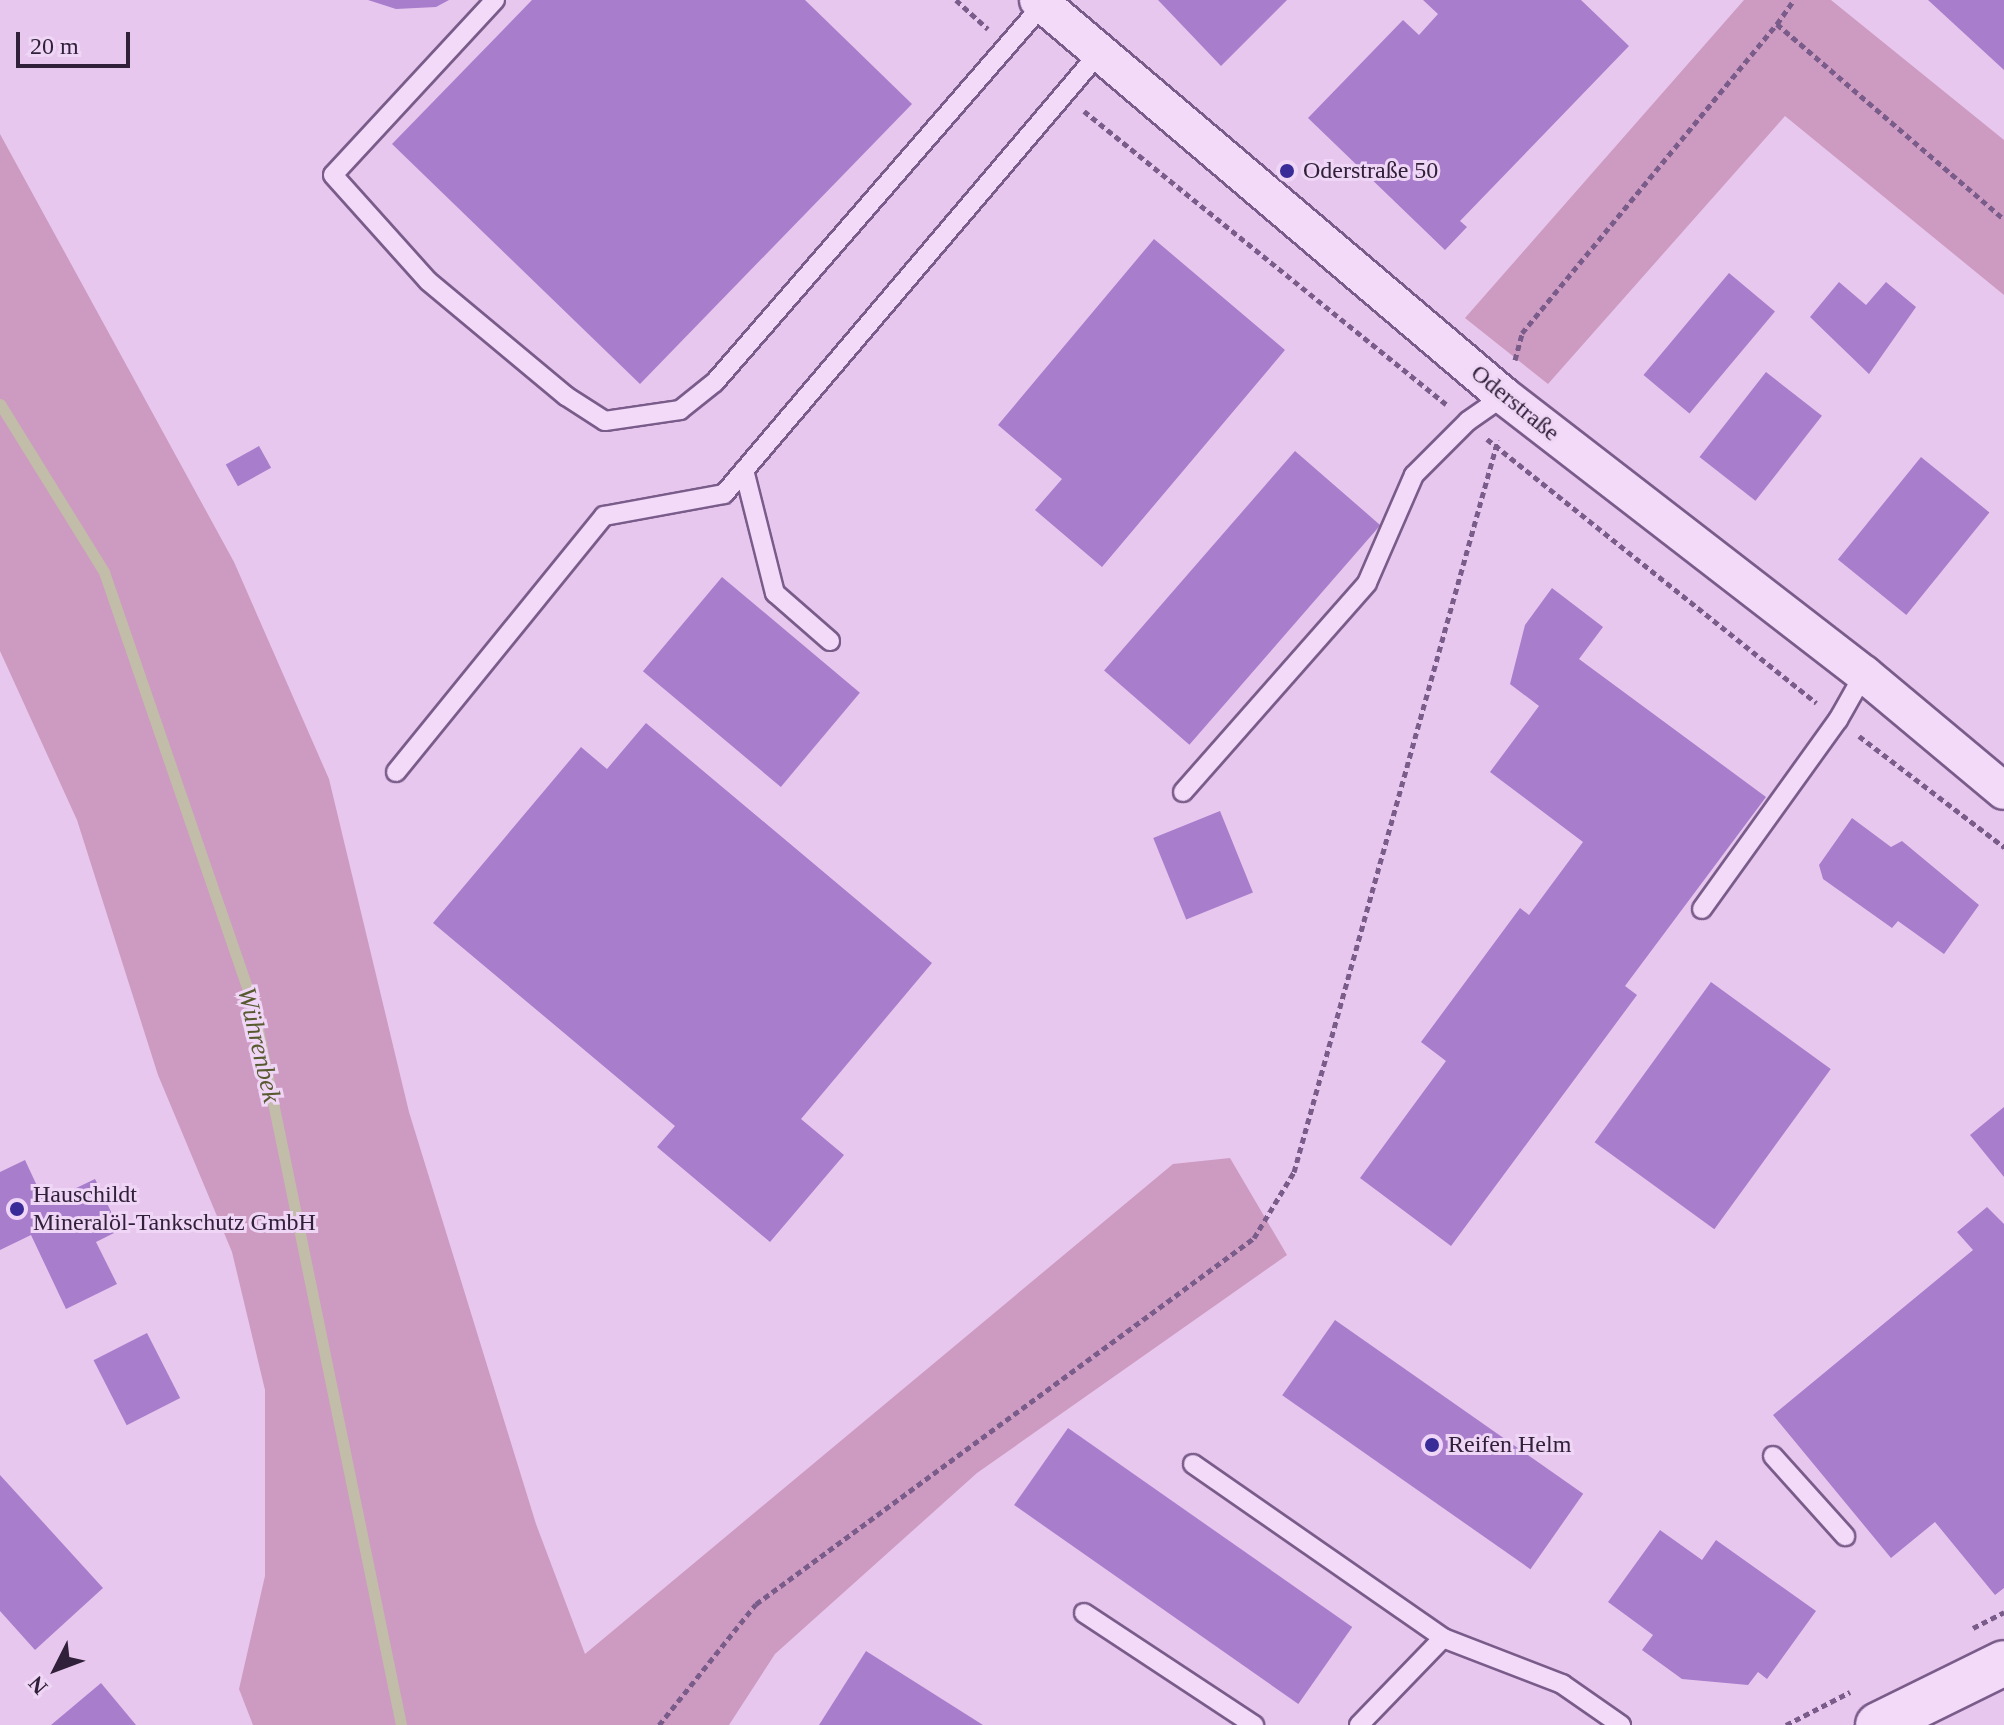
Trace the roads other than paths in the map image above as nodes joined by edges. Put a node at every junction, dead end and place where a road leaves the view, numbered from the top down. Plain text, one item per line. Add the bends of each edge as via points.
1 (495, 0) edge
2 (1042, 1) edge
3 (1099, 53) junction
4 (1504, 396) junction
5 (744, 470) junction
6 (830, 641) dead end
7 (1864, 674) junction
8 (396, 772) dead end
9 (2004, 791) edge
10 (1183, 792) dead end
11 (1702, 909) dead end
12 (1773, 1456) dead end
13 (1193, 1464) dead end
14 (1845, 1536) dead end
15 (1084, 1613) dead end
16 (1443, 1638) junction
17 (2004, 1663) edge
18 (1254, 1725) edge
19 (1359, 1725) edge
20 (1621, 1725) edge
21 (1878, 1725) edge

1 - 2 lane via 333,175 428,281 566,396 605,421 680,410 715,382
2 - 3 street, Oderstraße
3 - 4 street, Oderstraße
3 - 5 lane
4 - 7 street, Oderstraße
4 - 10 lane via 1468,421 1414,475 1367,583
5 - 6 lane via 775,593
5 - 8 lane via 724,494 604,516
7 - 9 street, Oderstraße
7 - 11 lane via 1838,720
12 - 14 lane
13 - 16 lane
15 - 18 lane
16 - 19 lane
16 - 20 lane via 1562,1684
17 - 21 street

